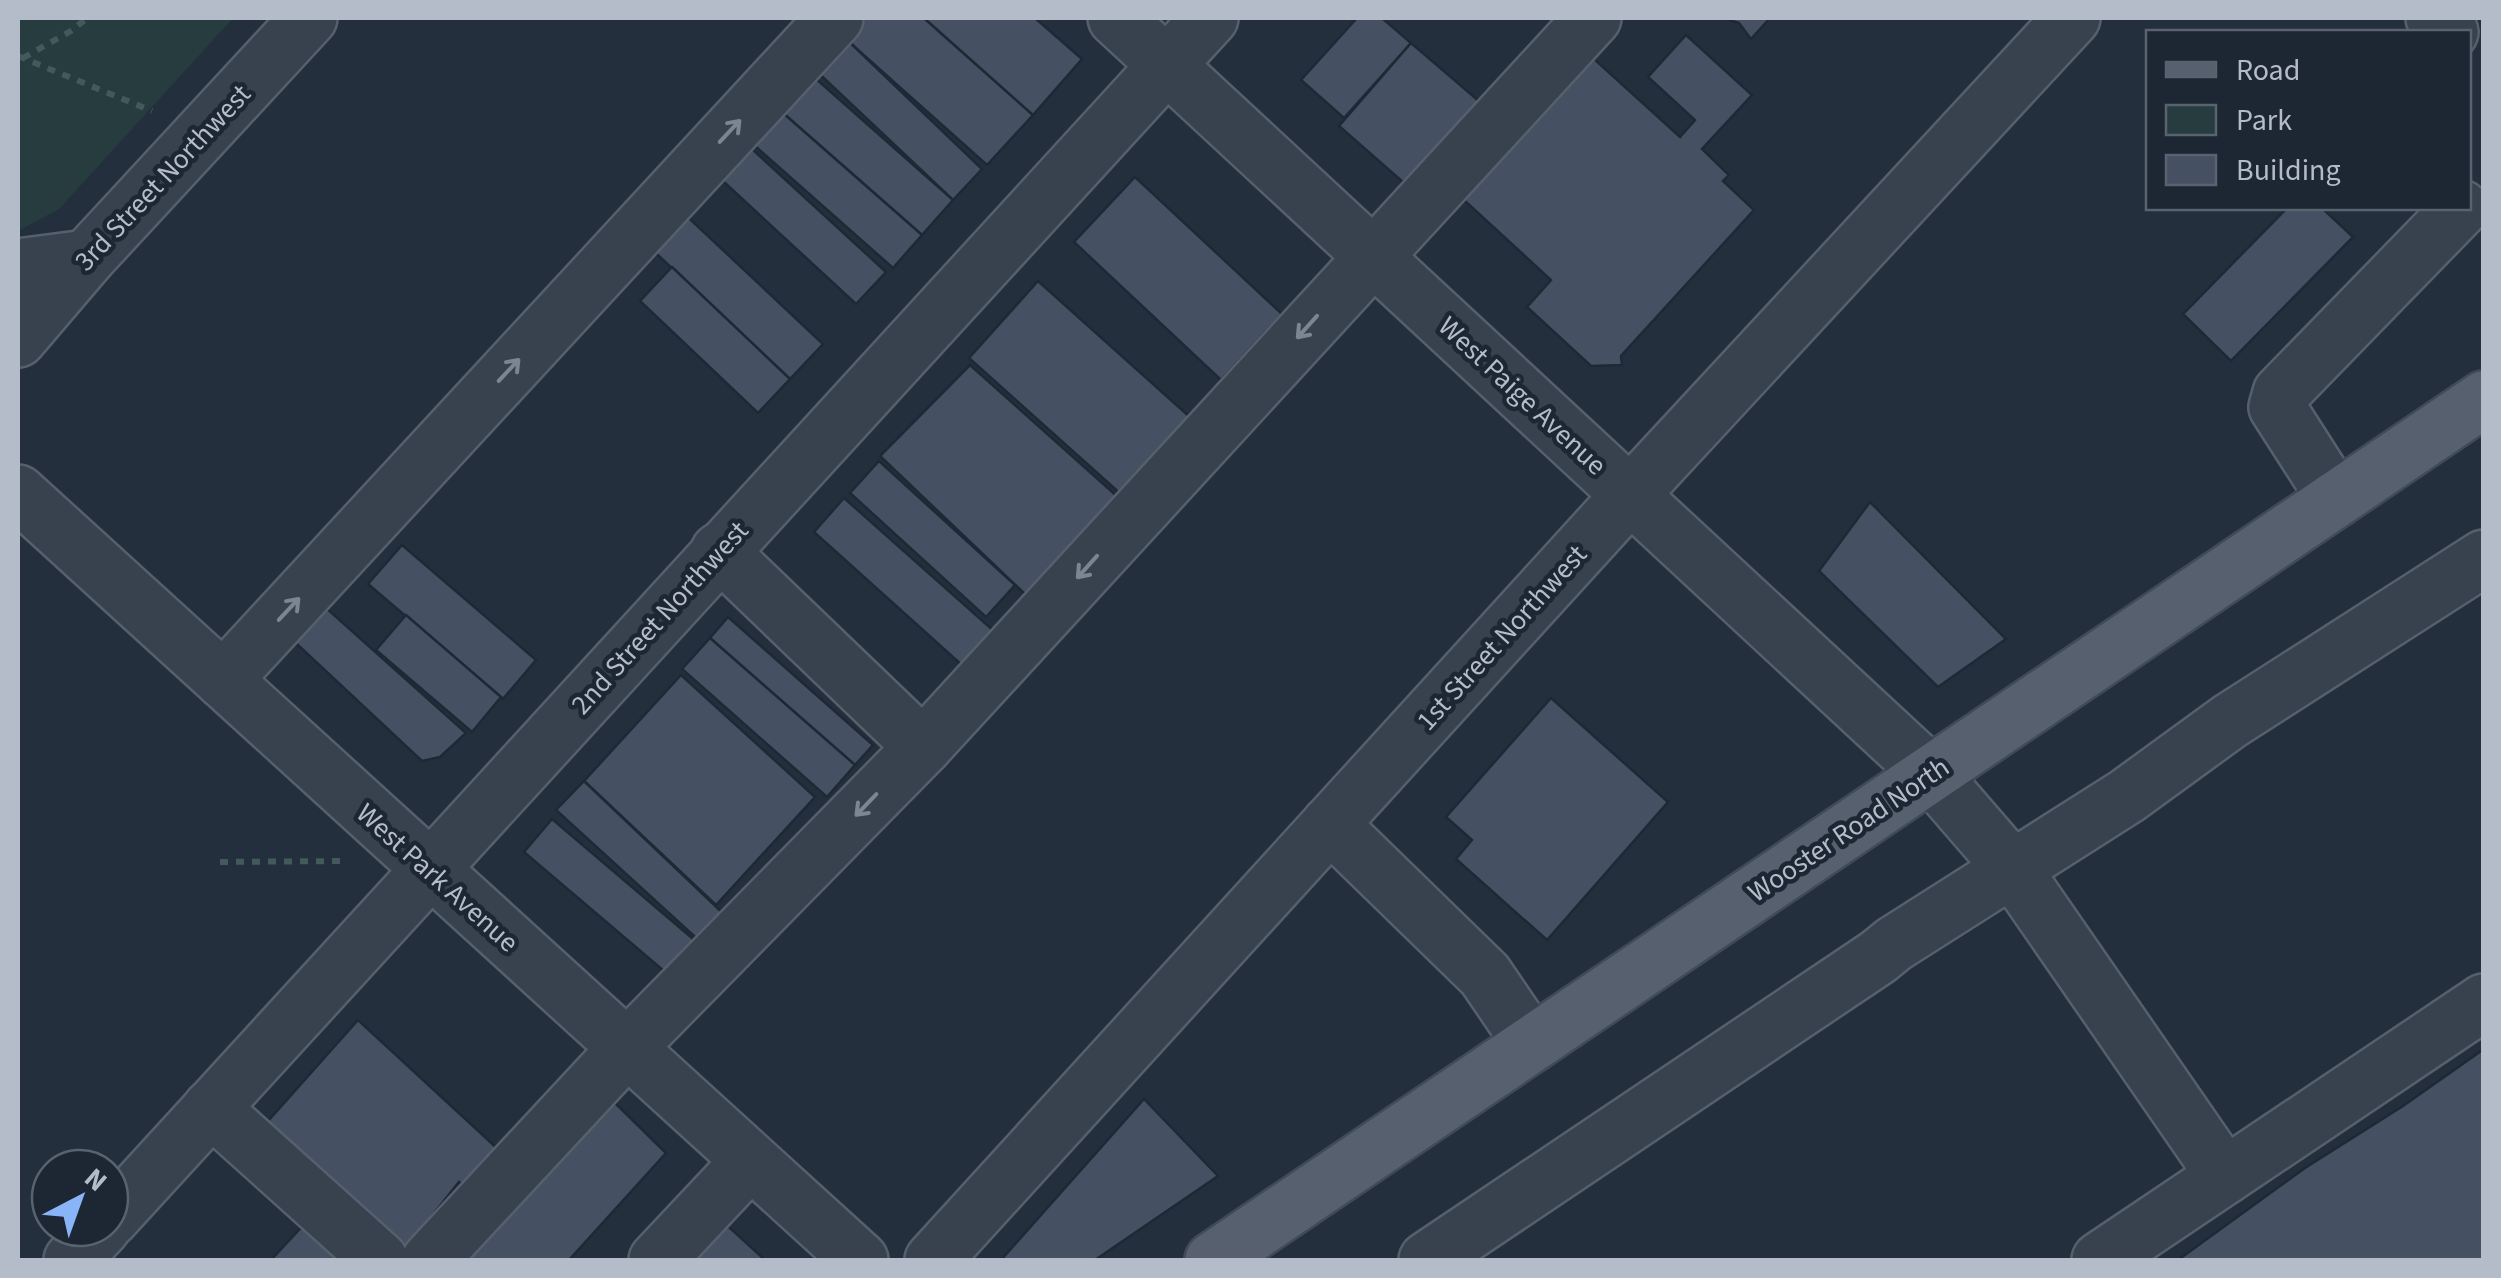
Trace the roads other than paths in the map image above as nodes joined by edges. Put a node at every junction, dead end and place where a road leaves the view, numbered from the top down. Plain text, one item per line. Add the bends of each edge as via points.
1 (309, 18) edge
2 (834, 18) edge
3 (1116, 18) edge
4 (1210, 18) edge
5 (1593, 18) edge
6 (2072, 18) edge
7 (1168, 64) junction
8 (2459, 210) edge
9 (1372, 255) junction
10 (87, 258) junction
11 (18, 267) edge
12 (18, 339) edge
13 (2484, 399) edge
14 (18, 493) edge
15 (1631, 494) junction
16 (2336, 499) junction
17 (719, 552) junction
18 (2484, 558) edge
19 (222, 680) junction
20 (923, 747) junction
21 (1930, 773) junction
22 (1330, 824) junction
23 (2012, 868) junction
24 (417, 884) junction
25 (2484, 1002) edge
26 (1532, 1044) junction
27 (627, 1048) junction
28 (211, 1108) junction
29 (750, 1161) junction
30 (2225, 1176) junction
31 (130, 1197) edge
32 (380, 1260) edge
33 (430, 1260) edge
34 (657, 1260) edge
35 (860, 1260) edge
36 (933, 1260) edge
37 (1213, 1260) edge
38 (1427, 1260) edge
39 (2100, 1260) edge

1 - 10 street, 3rd Street Northwest
19 -> 2 street
3 - 7 street, West Paige Avenue
4 - 7 street, 2nd Street Northwest
5 - 9 street
6 - 15 street, 1st Street Northwest
7 - 9 street, West Paige Avenue
7 - 17 street, 2nd Street Northwest
8 - 16 street via 2281,393 2276,407
9 - 15 street, West Paige Avenue
9 -> 20 street
10 - 11 street
10 - 12 street, 3rd Street Northwest
13 - 16 main road, Wooster Road North
14 - 19 street, West Park Avenue
15 - 21 street, West Paige Avenue
15 - 22 street, 1st Street Northwest
16 - 21 main road, Wooster Road North
17 - 20 street
17 - 24 street, 2nd Street Northwest
18 - 23 street
19 - 24 street, West Park Avenue
20 -> 27 street
21 - 23 street, West Paige Avenue
21 - 26 main road, Wooster Road North
22 - 26 street via 1485,975
22 - 36 street, 1st Street Northwest
23 - 30 street, West Paige Avenue
23 - 38 street
24 - 27 street, West Park Avenue
24 - 28 street, 2nd Street Northwest
25 - 30 street
26 - 37 main road, Wooster Road North
27 - 29 street, West Park Avenue
27 - 33 street
28 - 31 street, 2nd Street Northwest
28 - 32 street
29 - 34 street
29 - 35 street, West Park Avenue
30 - 39 street

